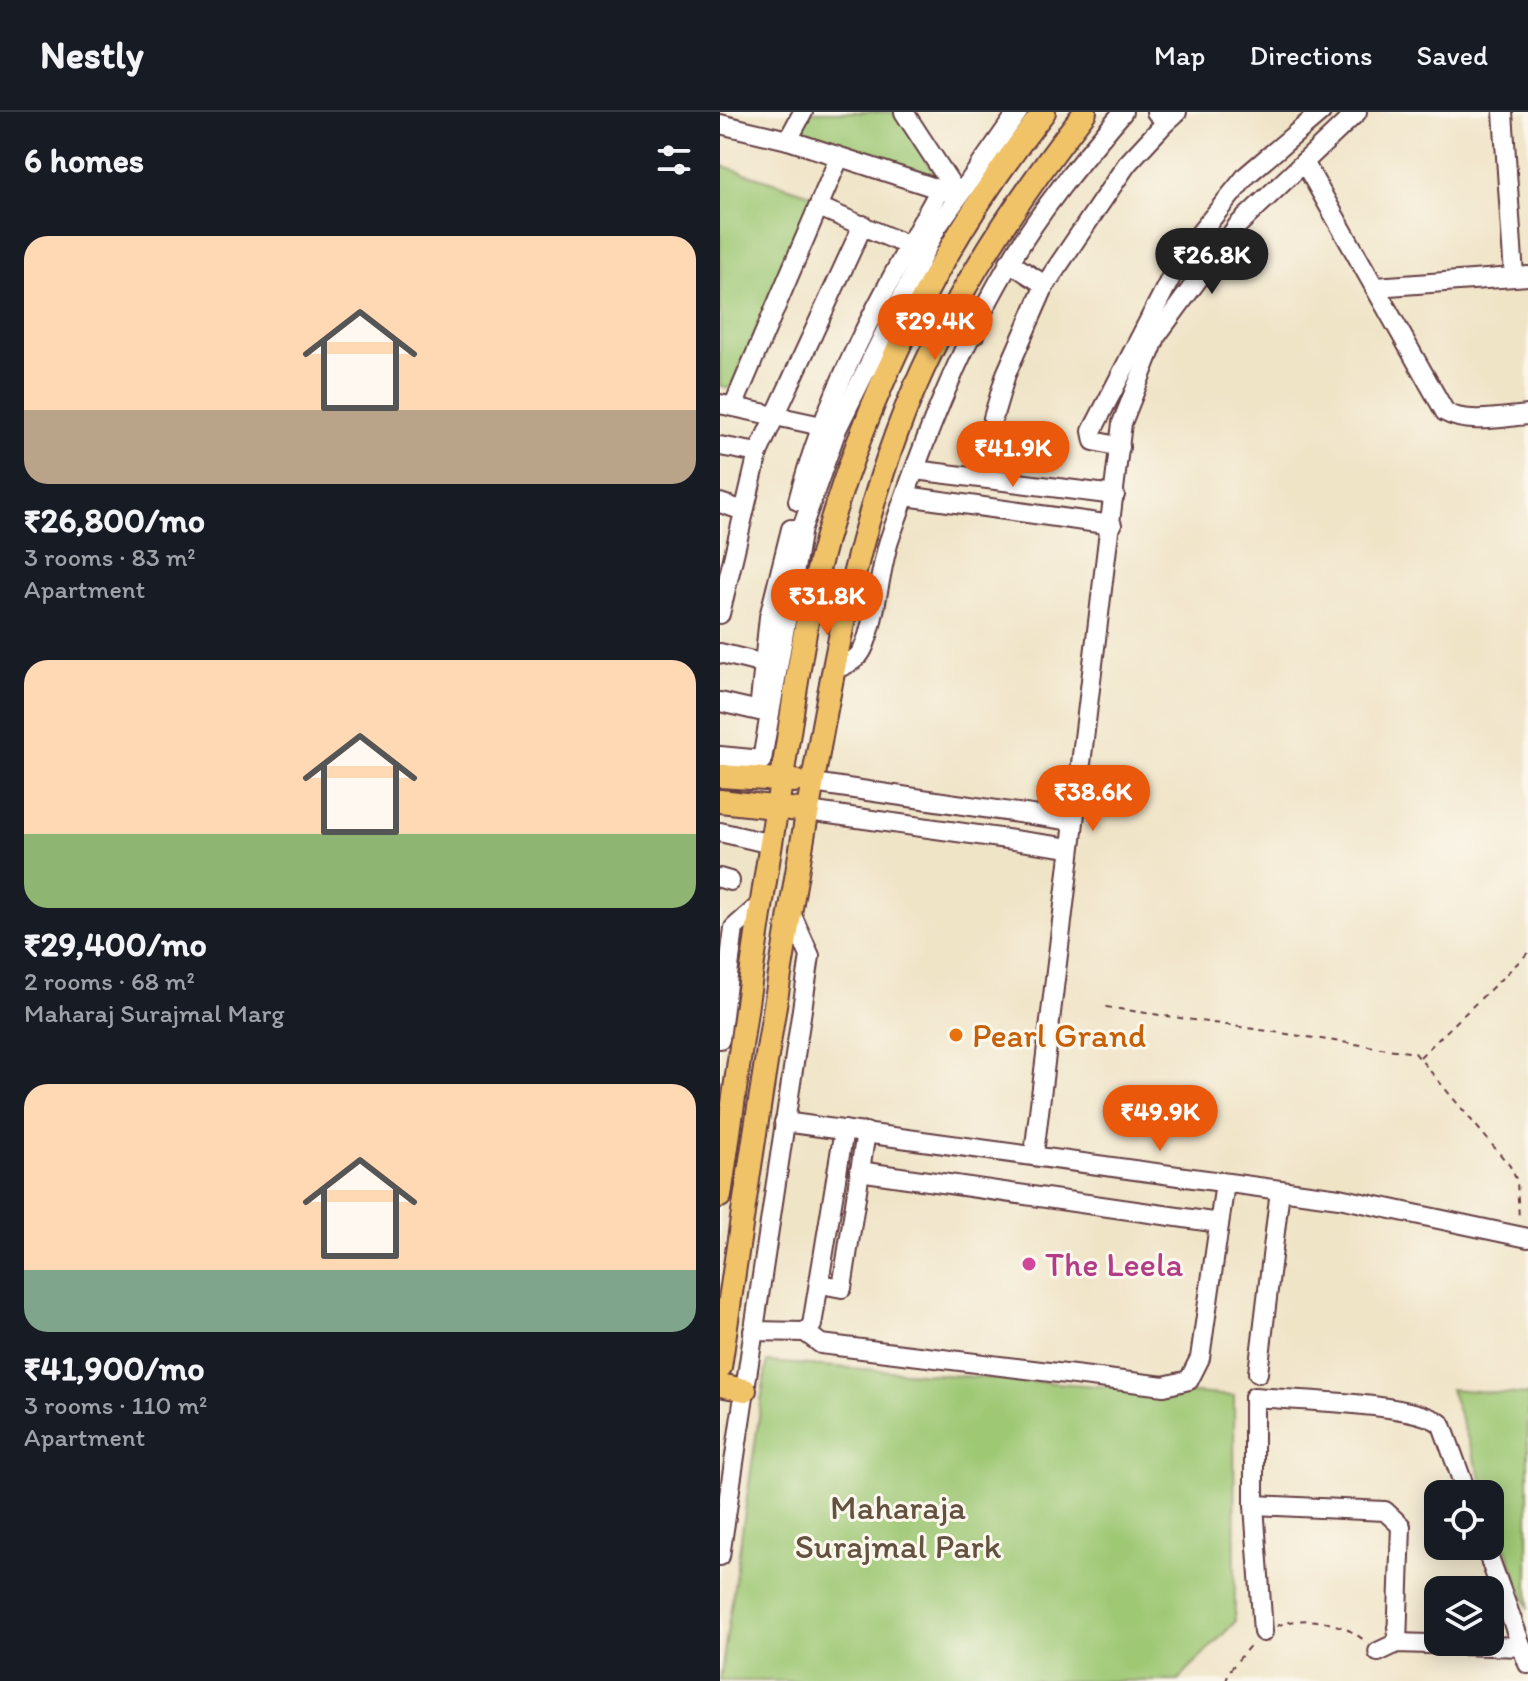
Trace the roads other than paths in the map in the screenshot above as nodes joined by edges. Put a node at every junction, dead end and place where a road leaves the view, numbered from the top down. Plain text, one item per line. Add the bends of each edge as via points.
1 (803, 112) edge
2 (904, 112) edge
3 (1018, 112) edge
4 (1044, 112) edge
5 (1085, 112) edge
6 (1123, 112) edge
7 (1321, 112) edge
8 (1357, 112) edge
9 (1503, 112) edge
10 (1166, 115) edge
11 (748, 121) edge
12 (720, 124) edge
13 (788, 140) junction
14 (839, 158) junction
15 (1304, 162) junction
16 (958, 197) junction
17 (819, 207) junction
18 (863, 225) junction
19 (909, 246) junction
20 (1009, 262) junction
21 (1521, 276) edge
22 (1045, 285) junction
23 (1375, 287) junction
24 (948, 321) junction
25 (973, 333) junction
26 (726, 405) edge
27 (1528, 415) edge
28 (773, 417) junction
29 (993, 418) dead end
30 (829, 428) junction
31 (863, 433) junction
32 (720, 446) edge
33 (1120, 447) junction
34 (758, 453) junction
35 (915, 470) junction
36 (1115, 495) junction
37 (906, 496) junction
38 (720, 503) edge
39 (744, 511) junction
40 (1112, 525) junction
41 (720, 614) edge
42 (720, 653) edge
43 (764, 664) junction
44 (832, 670) junction
45 (720, 702) edge
46 (720, 756) edge
47 (720, 776) edge
48 (782, 779) junction
49 (813, 783) junction
50 (720, 801) edge
51 (776, 806) junction
52 (808, 811) junction
53 (1073, 821) junction
54 (720, 832) edge
55 (771, 844) junction
56 (1070, 848) junction
57 (762, 903) junction
58 (790, 911) junction
59 (720, 1039) edge
60 (784, 1122) junction
61 (844, 1130) junction
62 (866, 1132) junction
63 (1034, 1154) junction
64 (859, 1171) junction
65 (1225, 1183) junction
66 (1280, 1190) junction
67 (720, 1196) edge
68 (1219, 1223) junction
69 (1523, 1237) edge
70 (821, 1284) junction
71 (753, 1331) junction
72 (805, 1332) junction
73 (720, 1367) edge
74 (1258, 1373) dead end
75 (720, 1385) edge
76 (745, 1390) junction
77 (1462, 1480) edge
78 (1254, 1505) junction
79 (720, 1556) edge
80 (1490, 1560) edge
81 (1263, 1632) road end
82 (1397, 1643) junction
83 (1378, 1652) road end
84 (1525, 1655) edge

1 - 13 street
2 - 16 street
3 - 16 street
4 - 16 main road
5 - 24 main road via 989,246
6 - 20 street
7 - 33 street via 1247,175 1183,254 1092,431 1094,441
8 - 15 street
9 - 21 street
10 - 22 street
11 - 12 street
11 - 13 street
13 - 14 street
14 - 16 street
14 - 17 street
15 - 23 street
15 - 33 street via 1238,225 1157,335 1122,423
16 - 19 street
16 - 30 street
16 - 31 main road via 934,273
17 - 18 street
17 - 26 street
18 - 19 street
18 - 28 street
19 - 30 street
20 - 22 street
20 - 25 street
21 - 23 street
22 - 29 street
23 - 27 street via 1445,412 1475,419
24 - 25 main road
24 - 44 main road via 898,429 869,513
25 - 35 street
26 - 28 street
28 - 30 street
28 - 34 street
30 - 31 street
30 - 43 street via 780,573
30 - 46 street via 802,528 762,760
31 - 48 main road via 832,517 810,605
32 - 34 street
33 - 36 street
34 - 39 street
35 - 36 street
35 - 37 street
36 - 40 street
37 - 40 street
37 - 44 street via 889,539 864,647 848,664
38 - 39 street
39 - 41 street
40 - 53 street
42 - 43 street
43 - 45 street via 759,711
44 - 49 main road
47 - 48 main road
48 - 49 main road
48 - 51 main road
49 - 52 main road
49 - 53 street
50 - 51 main road
51 - 52 main road
51 - 55 main road
52 - 56 street
52 - 58 main road
53 - 56 street
54 - 55 street
55 - 57 main road
56 - 63 street
57 - 59 street via 734,928
57 - 67 main road
58 - 60 street via 810,956
58 - 73 main road
60 - 61 street
60 - 71 street
61 - 62 street
61 - 70 street
62 - 63 street
62 - 64 street
63 - 65 street
64 - 68 street
64 - 70 street via 842,1288
65 - 66 street
65 - 68 street
66 - 69 street
66 - 74 street
68 - 72 street via 1200,1358 1189,1380 1164,1386 821,1344
70 - 72 street via 812,1325
71 - 72 street
71 - 76 street
75 - 76 main road
76 - 79 street
77 - 78 street via 1442,1425 1434,1417 1254,1397
78 - 81 street
78 - 82 street via 1385,1511 1395,1517 1401,1526
80 - 84 street
82 - 83 street
82 - 84 street

